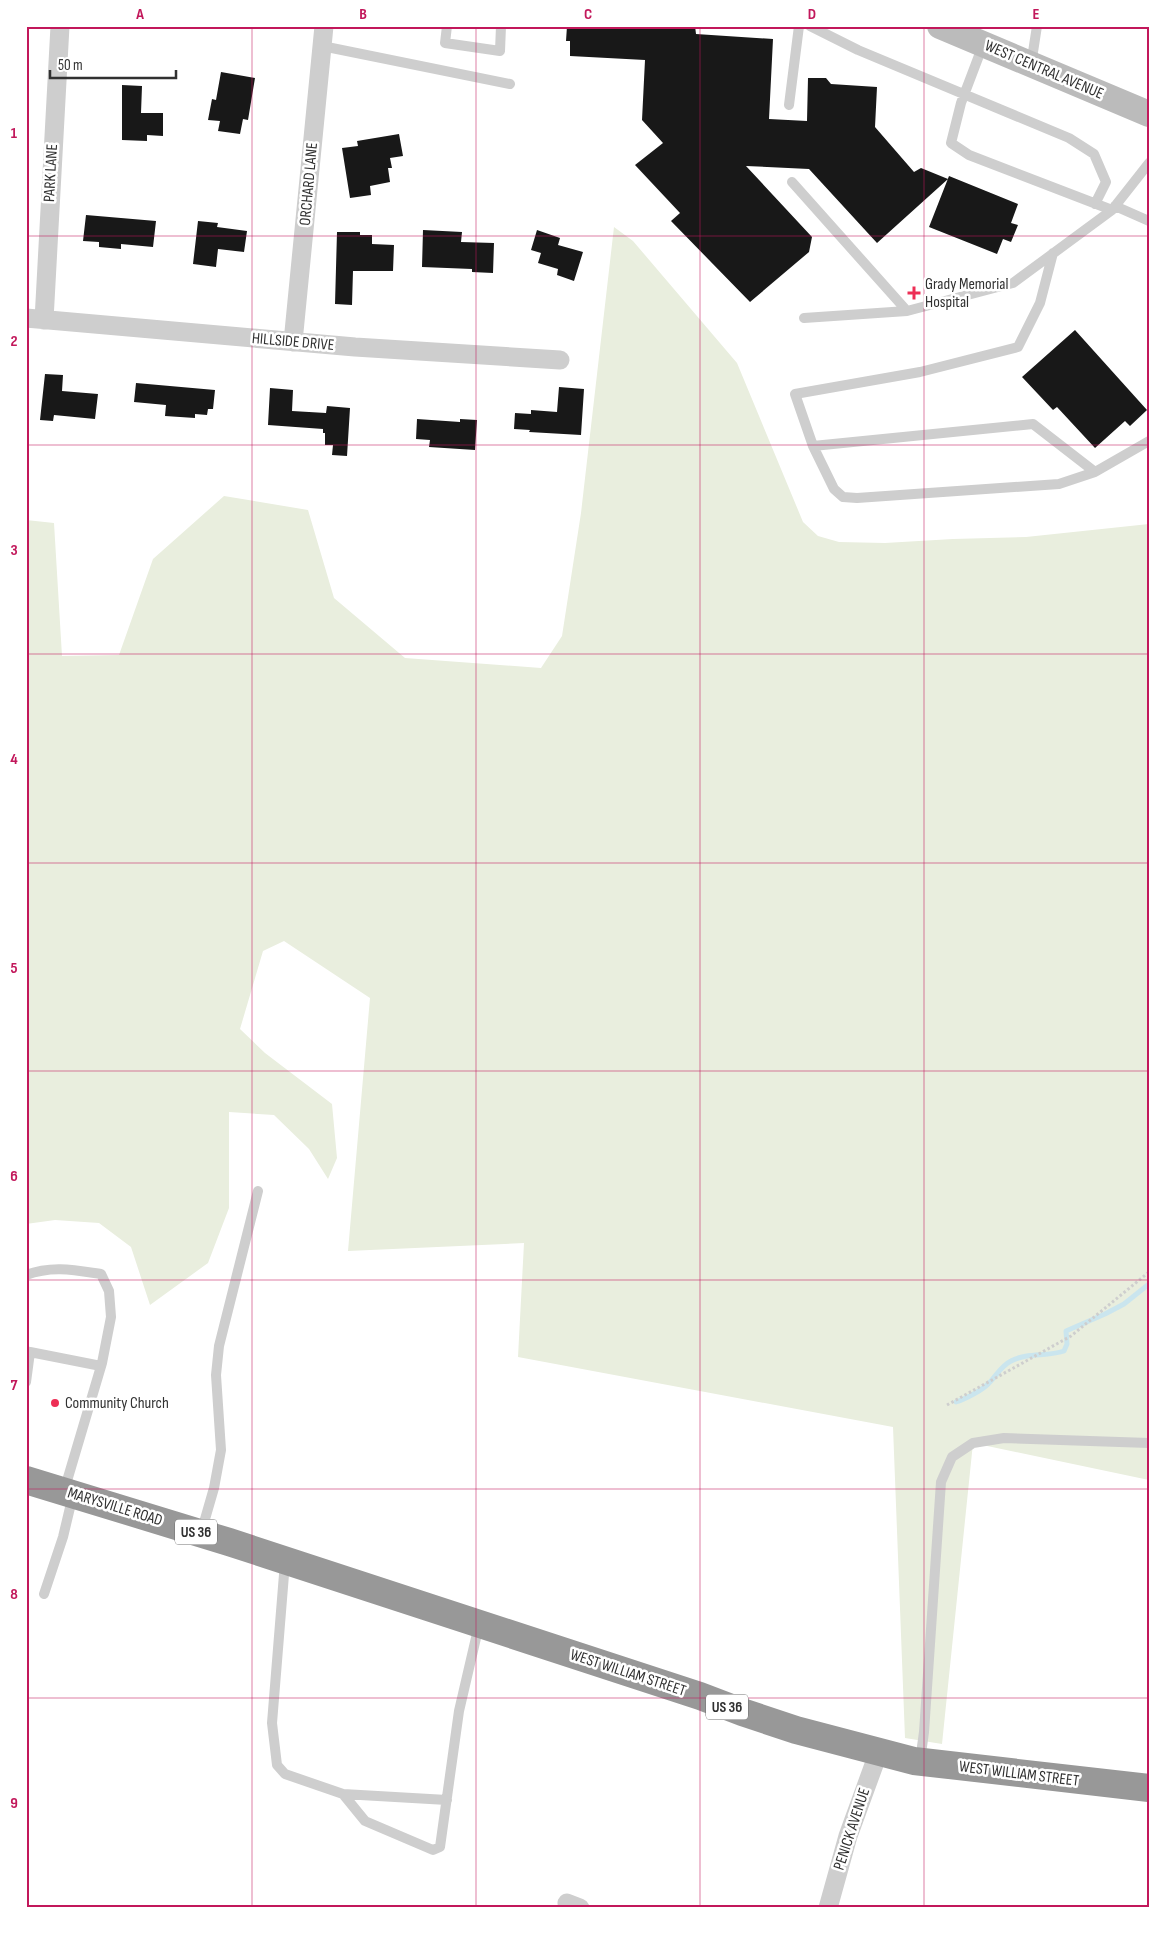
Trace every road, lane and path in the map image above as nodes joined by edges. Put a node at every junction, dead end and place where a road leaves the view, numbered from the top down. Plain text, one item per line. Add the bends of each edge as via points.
1 (60, 26) edge
2 (324, 26) edge
3 (447, 26) edge
4 (501, 26) edge
5 (799, 26) edge
6 (810, 26) edge
7 (940, 26) edge
8 (1037, 26) edge
9 (972, 36) edge
10 (322, 46) junction
11 (1031, 66) junction
12 (510, 84) dead end
13 (964, 95) junction
14 (789, 105) dead end
15 (1149, 114) edge
16 (1149, 163) edge
17 (792, 182) dead end
18 (1095, 204) junction
19 (1114, 208) junction
20 (1149, 221) edge
21 (1053, 253) junction
22 (907, 311) junction
23 (804, 318) dead end
24 (35, 319) edge
25 (293, 342) junction
26 (560, 360) dead end
27 (1149, 441) edge
28 (813, 446) junction
29 (1096, 472) junction
30 (258, 1191) dead end
31 (1149, 1272) edge
32 (26, 1276) edge
33 (28, 1352) edge
34 (101, 1366) junction
35 (26, 1382) edge
36 (947, 1405) dead end
37 (1149, 1443) edge
38 (26, 1480) edge
39 (69, 1492) junction
40 (201, 1534) junction
41 (286, 1561) junction
42 (318, 1571) joint
43 (44, 1594) dead end
44 (479, 1624) junction
45 (879, 1752) junction
46 (920, 1762) junction
47 (1149, 1788) edge
48 (342, 1794) junction
49 (447, 1800) junction
50 (828, 1908) edge

1 - 24 street, PARK LANE
2 - 10 street, ORCHARD LANE
3 - 4 lane via 445,43 500,51
5 - 14 lane
6 - 13 lane
7 - 9 main road, WEST CENTRAL AVENUE
8 - 11 lane
9 - 11 main road, WEST CENTRAL AVENUE
9 - 13 lane
10 - 12 lane
10 - 25 street, ORCHARD LANE
11 - 15 main road, WEST CENTRAL AVENUE
13 - 18 lane via 1069,138 1094,154 1106,182
13 - 18 lane via 951,143 969,155
16 - 19 lane
17 - 22 lane
18 - 19 lane
19 - 20 lane
19 - 21 lane
21 - 22 lane via 1013,283
21 - 28 lane via 1040,303 1018,347 920,372 795,394
22 - 23 lane
24 - 25 street, HILLSIDE DRIVE
25 - 26 street, HILLSIDE DRIVE
27 - 29 lane
28 - 29 lane via 1033,424
28 - 29 lane via 834,490 850,498 1058,484
30 - 40 lane via 219,1346 216,1375 221,1450
31 - 36 path via 1071,1336
32 - 34 lane via 60,1268 101,1274 109,1291 111,1318
33 - 34 lane
33 - 35 lane
34 - 39 lane
37 - 46 lane via 1004,1438 973,1443 952,1457 941,1482
38 - 39 highway, MARYSVILLE ROAD / US 36
39 - 40 highway, MARYSVILLE ROAD / US 36
39 - 43 lane via 63,1537
40 - 41 highway, MARYSVILLE ROAD / US 36
41 - 42 highway, MARYSVILLE ROAD / US 36
41 - 48 lane via 272,1723 277,1765 285,1774
42 - 44 highway, WEST WILLIAM STREET / US 36
44 - 45 highway, WEST WILLIAM STREET / US 36 via 796,1730
44 - 49 lane via 459,1711
45 - 46 highway, WEST WILLIAM STREET / US 36
45 - 50 street, PENICK AVENUE via 848,1836
46 - 47 highway, WEST WILLIAM STREET / US 36
48 - 49 lane
48 - 49 lane via 365,1820 433,1850 440,1847

